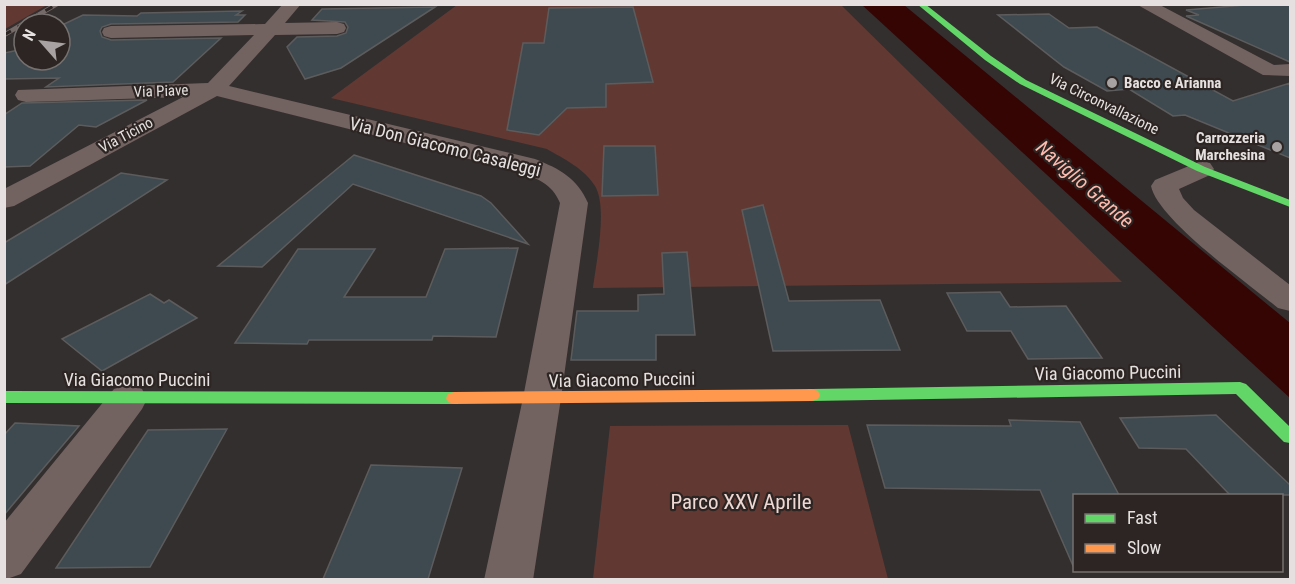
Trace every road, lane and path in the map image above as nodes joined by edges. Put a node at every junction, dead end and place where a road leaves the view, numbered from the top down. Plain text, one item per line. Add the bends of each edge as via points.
1 (293, 4) edge
2 (920, 4) edge
3 (1143, 4) edge
4 (337, 28) dead end
5 (270, 29) junction
6 (111, 32) dead end
7 (1290, 70) edge
8 (214, 89) junction
9 (26, 95) dead end
10 (1201, 169) junction
11 (38, 182) junction
12 (4, 183) edge
13 (4, 200) edge
14 (1290, 204) edge
15 (1290, 301) edge
16 (4, 397) edge
17 (542, 398) junction
18 (128, 399) junction
19 (1290, 437) edge
20 (4, 559) edge
21 (508, 579) edge

1 - 5 street, Via Piave
2 - 10 street, Via Circonvallazione via 1023,82
3 - 7 street via 1270,71
4 - 5 street
5 - 6 street
5 - 8 street, Via Piave
8 - 9 street, Via Piave
8 - 11 street, Via Ticino
8 - 17 street, Via Don Giacomo Casaleggi via 526,165 558,179 569,190 574,203
10 - 14 street, Via Circonvallazione
10 - 15 street via 1166,186 1173,204
11 - 12 street, Via Ticino
11 - 13 street, Via Ticino
16 - 18 street, Via Giacomo Puccini
17 - 18 street, Via Giacomo Puccini
17 - 19 street, Via Giacomo Puccini via 1240,388
17 - 21 street, Via Don Giacomo Casaleggi
18 - 20 street

